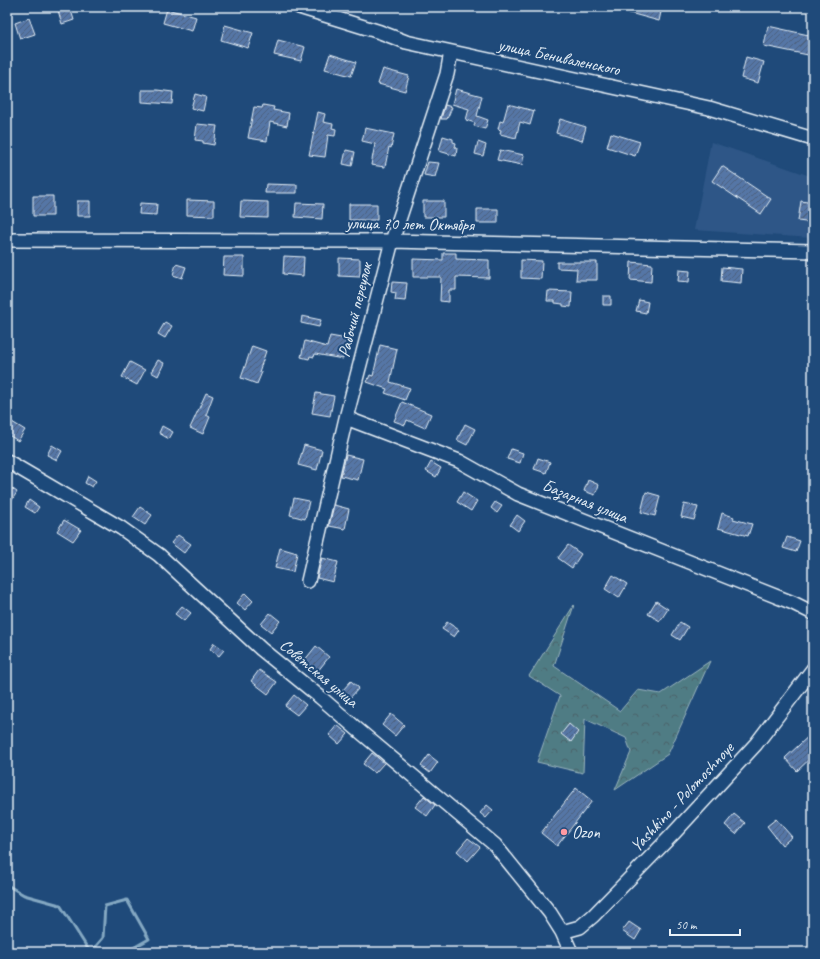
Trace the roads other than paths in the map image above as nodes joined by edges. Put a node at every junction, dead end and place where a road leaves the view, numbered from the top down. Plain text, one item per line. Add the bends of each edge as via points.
1 (299, 7) edge
2 (451, 52) junction
3 (813, 139) edge
4 (7, 240) edge
5 (392, 241) junction
6 (813, 250) edge
7 (346, 418) junction
8 (7, 461) edge
9 (308, 580) dead end
10 (813, 613) edge
11 (813, 669) edge
12 (562, 932) junction
13 (572, 952) edge

1 - 2 street, улица Бениваленского via 406,42
2 - 3 street, улица Бениваленского via 709,108
2 - 5 street, Рабочий переулок via 447,74
4 - 5 street, улица 70 лет Октября
5 - 6 street, улица 70 лет Октября
5 - 7 street, Рабочий переулок
7 - 9 street, Рабочий переулок
7 - 10 street, Базарная улица via 459,461 518,494
8 - 12 street, Советская улица via 121,528 159,556 261,649 495,845 550,913
11 - 12 street, Yashkino - Polomoshnoye via 756,744 673,834 593,916 580,927
12 - 13 street, Советская улица

